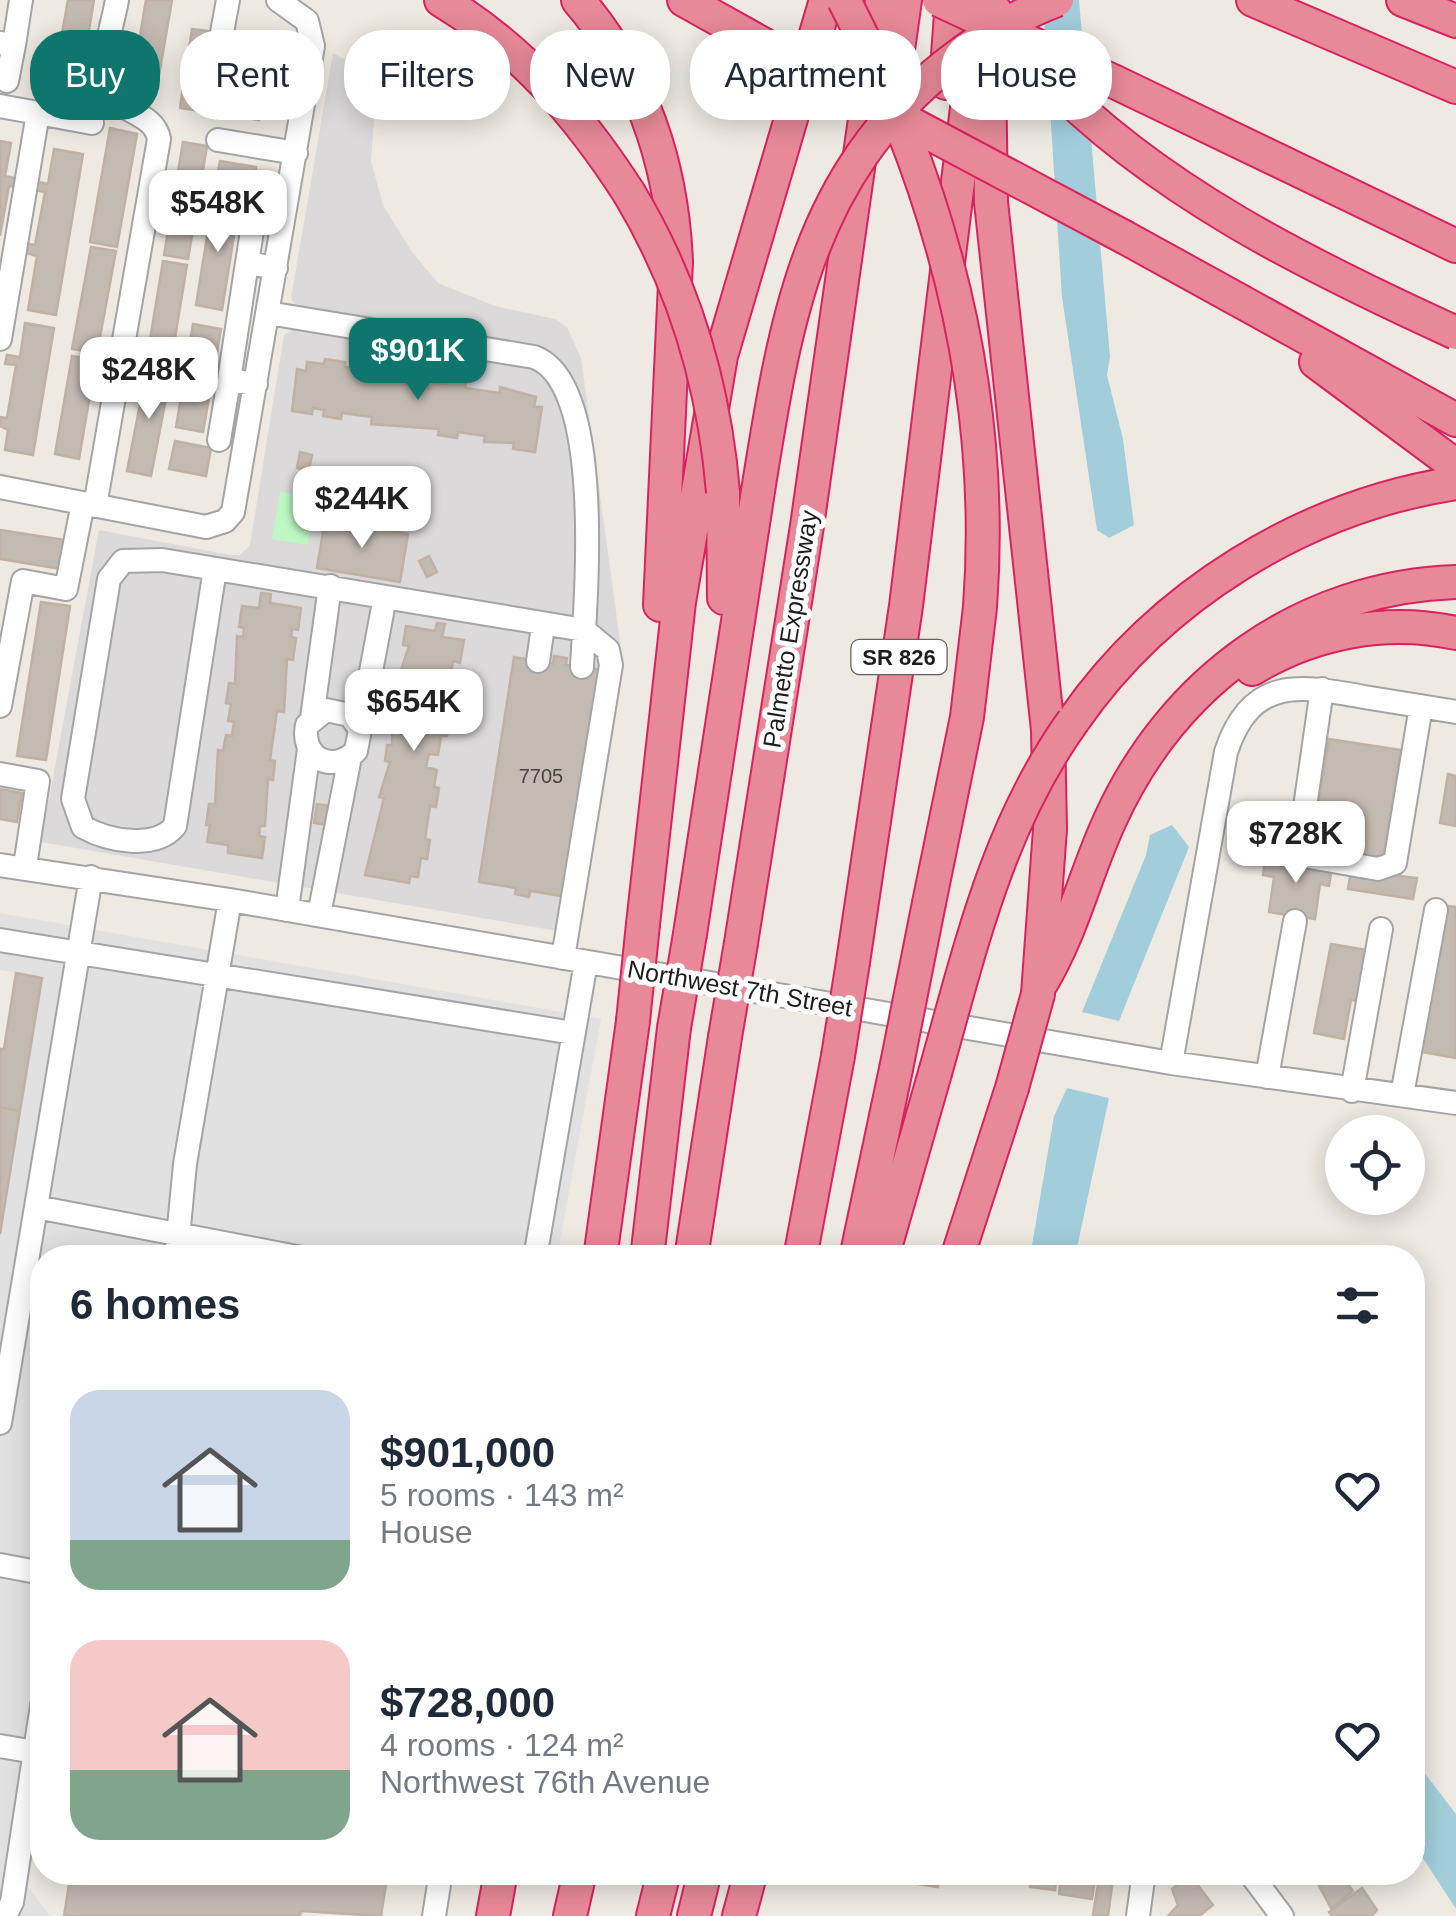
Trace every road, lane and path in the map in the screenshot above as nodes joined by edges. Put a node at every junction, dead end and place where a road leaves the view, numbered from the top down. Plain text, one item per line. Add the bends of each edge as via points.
1 (21, 0) edge
2 (117, 0) edge
3 (228, 0) edge
4 (278, 0) edge
5 (441, 0) edge
6 (578, 0) edge
7 (684, 0) edge
8 (826, 0) edge
9 (844, 0) edge
10 (882, 0) edge
11 (904, 0) edge
12 (939, 0) edge
13 (952, 0) edge
14 (983, 0) edge
15 (1057, 0) edge
16 (1252, 0) edge
17 (1403, 0) edge
18 (1456, 21) edge
19 (222, 30) edge
20 (309, 30) edge
21 (7, 44) edge
22 (8, 81) dead end
23 (1456, 87) edge
24 (0, 106) edge
25 (30, 112) edge
26 (37, 120) edge
27 (80, 120) edge
28 (302, 120) edge
29 (92, 122) dead end
30 (218, 140) dead end
31 (296, 153) junction
32 (257, 200) dead end
33 (1456, 246) edge
34 (247, 263) junction
35 (276, 268) junction
36 (268, 313) junction
37 (1282, 325) junction
38 (1456, 333) edge
39 (0, 339) edge
40 (939, 350) junction
41 (229, 380) junction
42 (256, 384) junction
43 (1456, 420) edge
44 (219, 440) dead end
45 (1456, 466) edge
46 (1456, 483) edge
47 (0, 487) edge
48 (89, 504) junction
49 (807, 526) junction
50 (214, 569) junction
51 (11, 579) edge
52 (1456, 582) edge
53 (330, 586) junction
54 (384, 597) junction
55 (543, 626) junction
56 (584, 630) junction
57 (1456, 633) edge
58 (538, 661) dead end
59 (582, 667) dead end
60 (1322, 690) junction
61 (0, 706) edge
62 (1421, 706) junction
63 (1456, 712) edge
64 (312, 718) junction
65 (359, 728) junction
66 (1153, 744) junction
67 (308, 749) junction
68 (350, 758) junction
69 (0, 774) edge
70 (655, 800) junction
71 (0, 862) edge
72 (25, 866) junction
73 (91, 877) junction
74 (230, 900) junction
75 (287, 910) junction
76 (1436, 910) dead end
77 (319, 915) junction
78 (1295, 921) dead end
79 (1381, 929) dead end
80 (690, 934) junction
81 (0, 940) edge
82 (78, 953) junction
83 (575, 960) junction
84 (217, 975) junction
85 (1039, 990) junction
86 (574, 1033) junction
87 (1171, 1063) junction
88 (1267, 1077) junction
89 (1352, 1091) junction
90 (1402, 1095) junction
91 (1456, 1103) edge
92 (36, 1207) junction
93 (173, 1245) edge
94 (177, 1245) edge
95 (537, 1245) edge
96 (602, 1245) edge
97 (649, 1245) edge
98 (693, 1245) edge
99 (802, 1245) edge
100 (859, 1245) edge
101 (886, 1245) edge
102 (962, 1245) edge
103 (0, 1423) edge
104 (0, 1565) edge
105 (30, 1570) edge
106 (0, 1746) edge
107 (30, 1751) edge
108 (30, 1790) edge
109 (439, 1885) edge
110 (499, 1885) edge
111 (565, 1885) edge
112 (577, 1885) edge
113 (661, 1885) edge
114 (702, 1885) edge
115 (747, 1885) edge
116 (764, 1885) edge
117 (1142, 1885) edge
118 (1259, 1885) edge
119 (5, 1916) edge
120 (434, 1916) edge
121 (493, 1916) edge
122 (569, 1916) edge
123 (653, 1916) edge
124 (694, 1916) edge
125 (738, 1916) edge
126 (758, 1916) edge
127 (1138, 1916) edge
128 (1282, 1916) edge

1 - 21 street
2 - 48 street via 106,86 114,100 154,126 159,139
3 - 19 street
4 - 20 street
5 - 80 highway, bridge via 537,72 586,128 663,254 695,335 723,492 724,597
6 - 70 highway via 624,65 651,122 674,233
7 - 37 highway, bridge
8 - 70 highway via 722,356 684,565
9 - 100 highway, bridge via 917,162 963,322 981,451 980,607 967,717
10 - 49 highway, Palmetto Expressway
11 - 49 highway via 848,377
12 - 33 highway, bridge
13 - 40 highway via 926,284
14 - 38 highway, bridge via 1042,72 1164,174 1358,286
14 - 40 highway, SR 826
14 - 85 highway via 992,202 1048,730 1050,829
15 - 80 highway, bridge via 1004,25 922,85 851,166 816,240 789,322 758,490
16 - 23 highway
17 - 18 highway
21 - 22 street
24 - 25 street
26 - 39 street
27 - 29 street
28 - 31 street
30 - 31 street
31 - 35 street
32 - 34 street
34 - 35 street
34 - 41 street
35 - 36 street
36 - 42 street
36 - 56 street via 534,357 557,370 579,446 589,524
37 - 43 highway
37 - 45 highway via 1321,367
40 - 99 highway, SR 826, bridge via 854,962
41 - 42 street
41 - 44 street
42 - 48 street via 238,503 224,522 206,527
46 - 101 highway, bridge via 1319,522 1214,581 1134,648 1073,721 998,859
47 - 48 street
48 - 51 street via 66,589
49 - 98 highway, Palmetto Expressway, bridge
50 - 50 street via 174,826 153,840 91,832 76,817 73,799 110,573 132,558
50 - 53 street
51 - 61 street
52 - 66 highway via 1380,591 1294,622 1217,674
53 - 54 street
53 - 64 street
54 - 55 street
54 - 65 street
55 - 56 street
55 - 58 street
56 - 59 street
56 - 83 street via 608,650 611,665
57 - 66 highway via 1382,628 1323,637 1256,666
60 - 62 street
60 - 62 street via 1300,842 1304,856 1378,869 1395,863
60 - 87 street via 1292,687 1260,698 1236,725
62 - 63 street
64 - 65 street via 342,710
64 - 67 street
65 - 68 street
66 - 85 highway via 1110,820 1061,951
67 - 68 street via 328,763
67 - 75 street
68 - 77 street
69 - 72 street via 38,781
70 - 96 highway, bridge via 634,1021
71 - 72 street, Northwest 7th Street
72 - 73 street, Northwest 7th Street
73 - 74 street, Northwest 7th Street
73 - 82 street
74 - 75 street, Northwest 7th Street
74 - 84 street
75 - 77 street, Northwest 7th Street
76 - 90 street
77 - 83 street, Northwest 7th Street
78 - 88 street
79 - 89 street
80 - 97 highway, bridge
81 - 82 street
82 - 84 street
82 - 92 street
83 - 86 street
83 - 87 street, Northwest 7th Street
84 - 86 street
84 - 94 street
85 - 102 highway, bridge
86 - 95 street
87 - 88 street, Northwest 7th Street
88 - 89 street, Northwest 7th Street
89 - 90 street, Northwest 7th Street
90 - 91 street, Northwest 7th Street
92 - 93 street
92 - 103 street
104 - 105 street
106 - 107 street
108 - 119 street
109 - 120 street
110 - 121 highway
111 - 122 highway
112 - 122 highway
113 - 123 highway
114 - 124 highway
115 - 125 highway
116 - 126 highway
117 - 127 street
118 - 128 street

